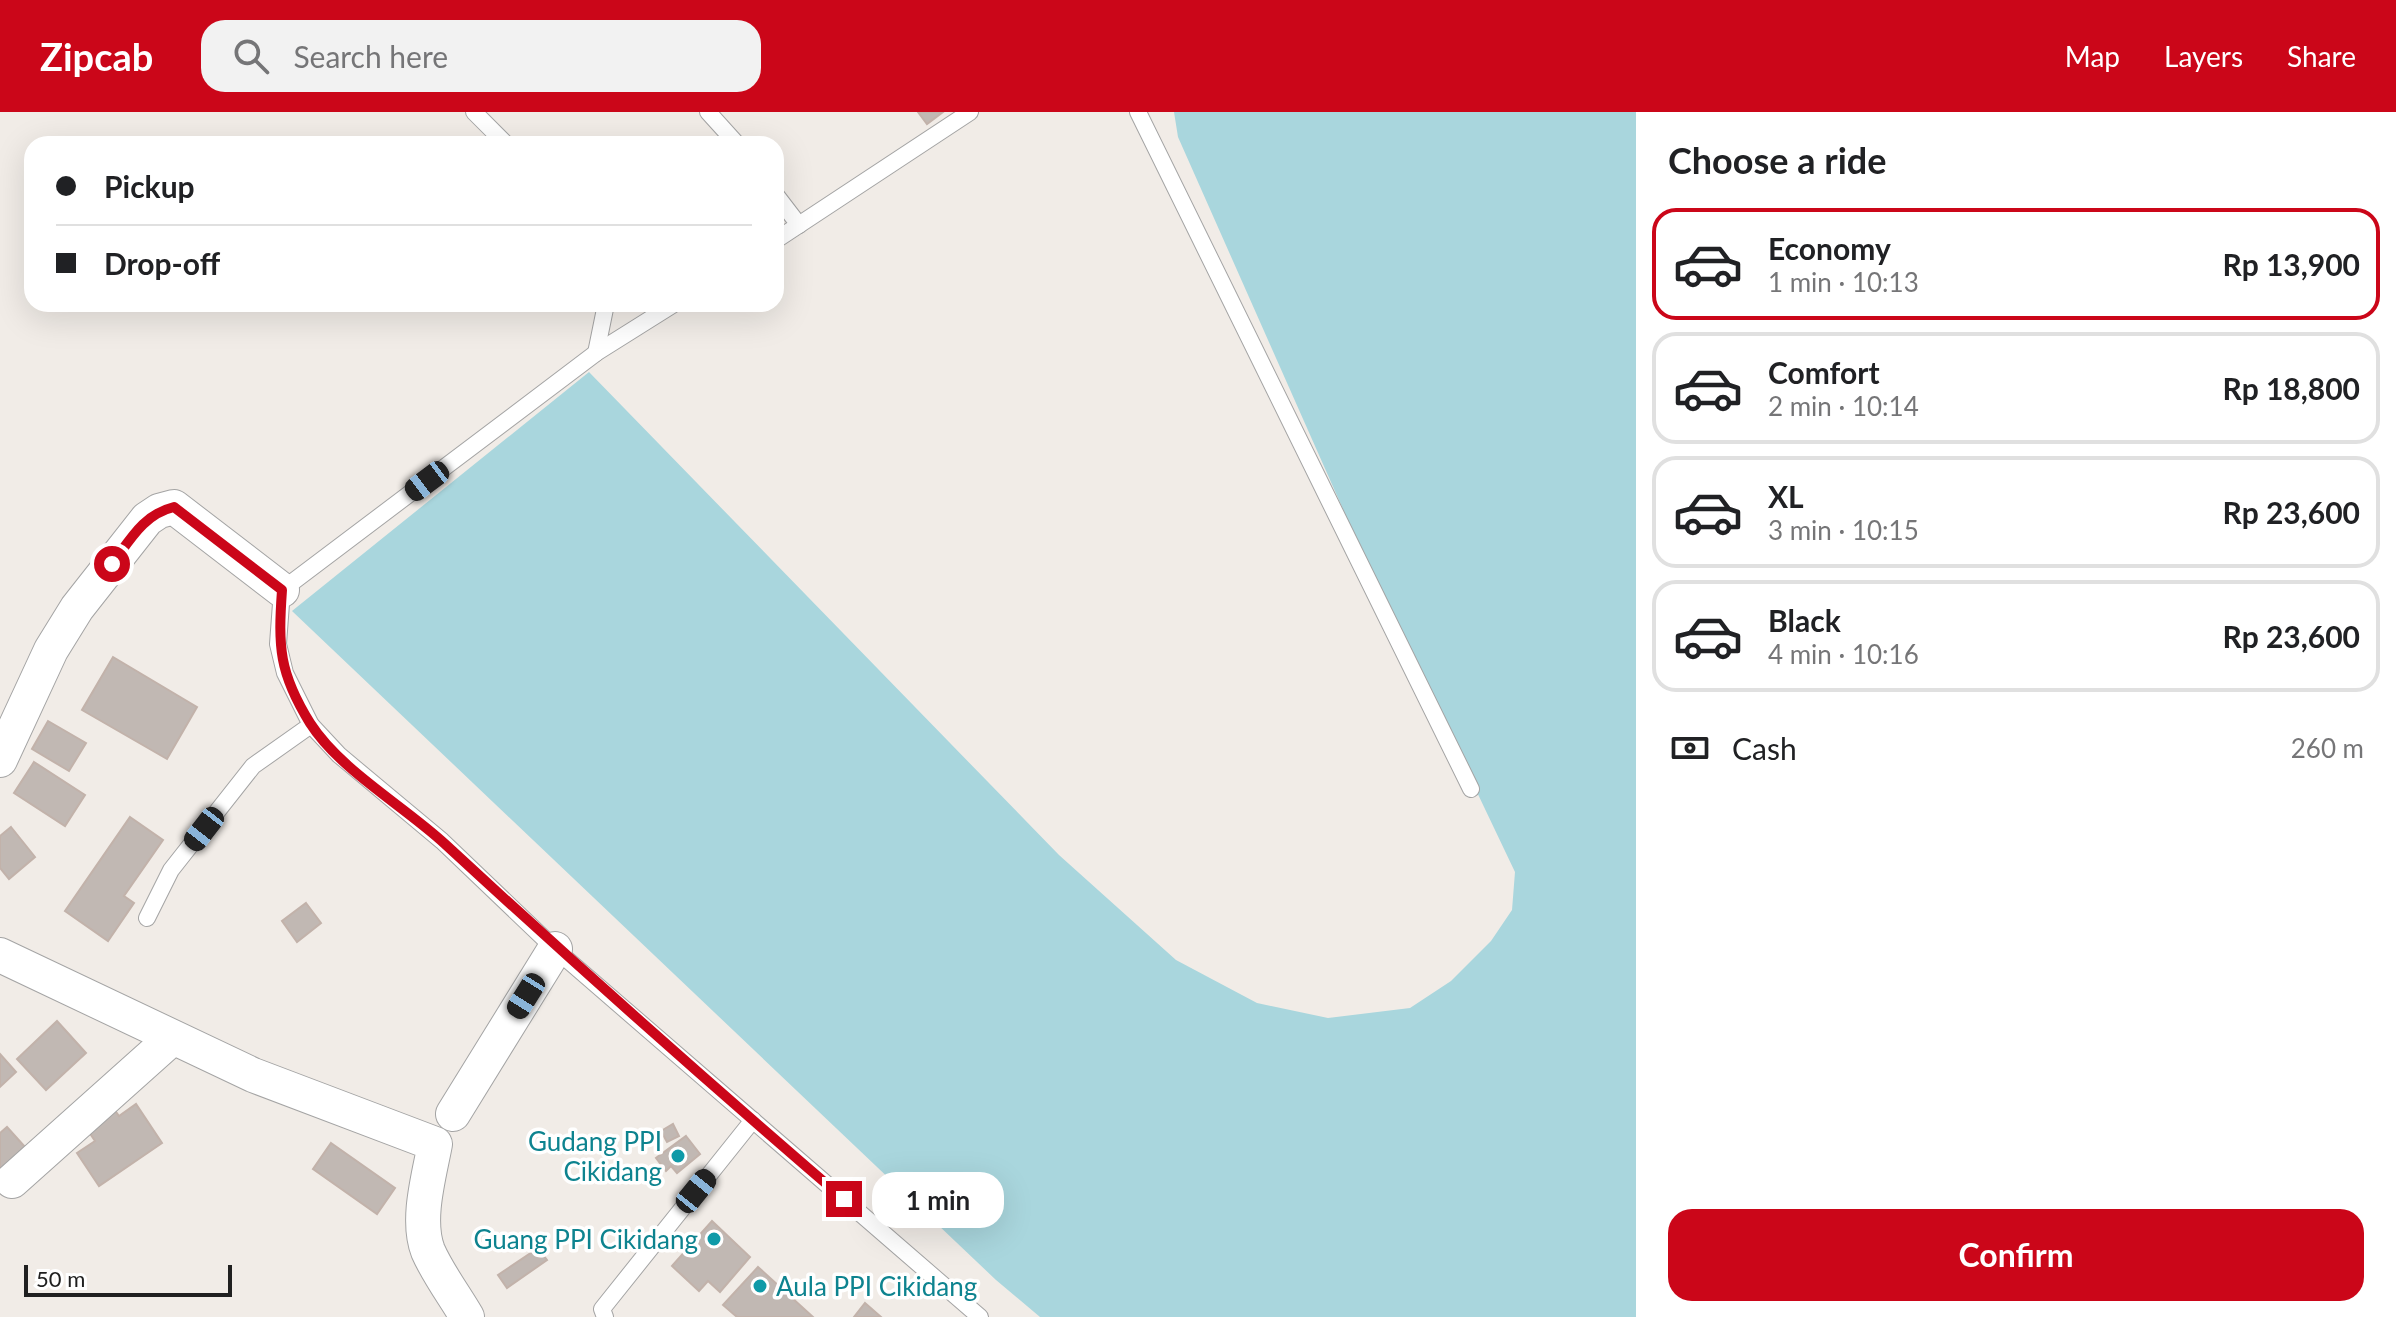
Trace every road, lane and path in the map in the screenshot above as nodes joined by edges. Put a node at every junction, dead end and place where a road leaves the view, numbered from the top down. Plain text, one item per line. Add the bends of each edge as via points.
1 (474, 112) edge
2 (708, 112) edge
3 (970, 112) edge
4 (1138, 112) edge
5 (498, 136) edge
6 (730, 136) edge
7 (784, 205) edge
8 (799, 225) junction
9 (784, 235) edge
10 (604, 312) edge
11 (661, 312) edge
12 (596, 353) junction
13 (282, 590) junction
14 (311, 725) junction
15 (0, 760) edge
16 (1471, 789) dead end
17 (147, 918) dead end
18 (555, 949) junction
19 (0, 955) edge
20 (172, 1038) junction
21 (453, 1114) dead end
22 (753, 1120) junction
23 (12, 1181) dead end
24 (467, 1317) edge
25 (605, 1317) edge
26 (980, 1317) edge

1 - 5 lane
2 - 6 lane
3 - 8 lane
4 - 16 lane
7 - 8 lane
8 - 9 lane
10 - 12 lane
11 - 12 lane
12 - 13 lane
13 - 14 lane via 278,644 285,673
13 - 15 street via 174,507 159,511 77,608 51,650
14 - 17 lane via 253,766 171,870
14 - 18 lane
18 - 21 street
18 - 22 lane
19 - 20 street
20 - 23 street
20 - 24 street via 253,1075 435,1144 424,1234
22 - 25 lane via 602,1309
22 - 26 lane

